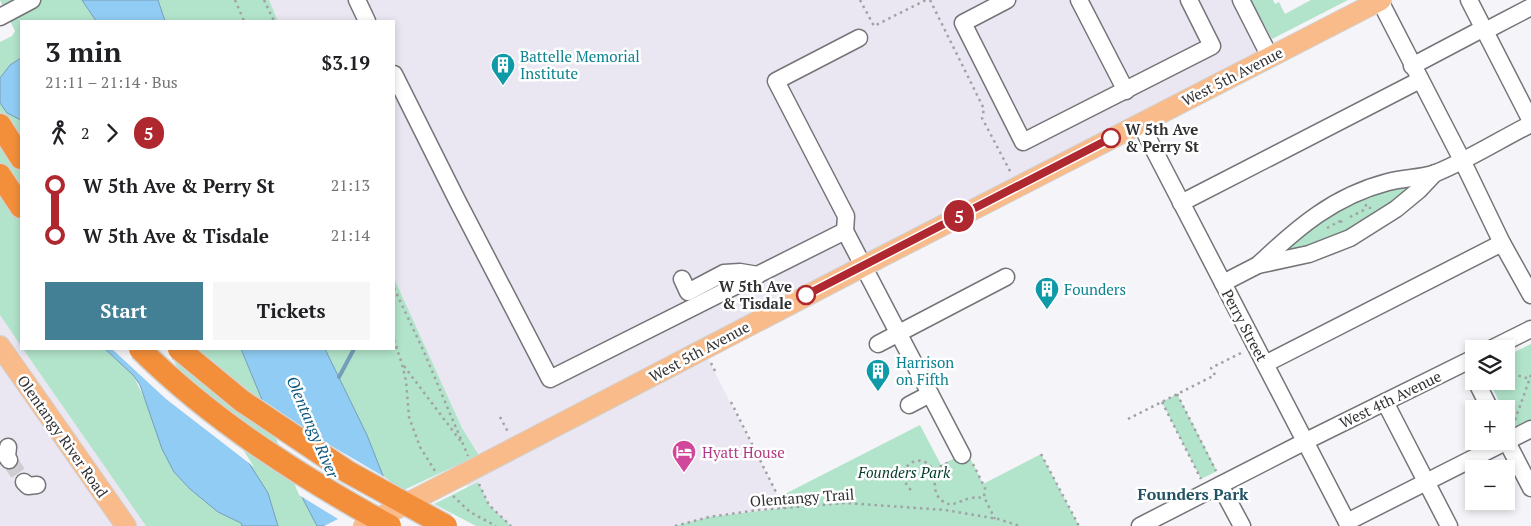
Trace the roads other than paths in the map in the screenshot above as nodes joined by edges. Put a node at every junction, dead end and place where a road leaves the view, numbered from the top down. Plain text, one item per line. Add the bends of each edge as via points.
1 (32, 0) edge
2 (356, 0) edge
3 (1008, 0) edge
4 (1079, 0) edge
5 (1188, 0) edge
6 (1241, 0) edge
7 (1381, 0) edge
8 (1469, 0) edge
9 (1531, 7) edge
10 (0, 16) edge
11 (366, 20) edge
12 (1484, 30) junction
13 (859, 38) dead end
14 (1270, 57) junction
15 (1416, 73) junction
16 (395, 76) edge
17 (1126, 90) junction
18 (1531, 122) edge
19 (1140, 123) junction
20 (0, 125) edge
21 (20, 156) edge
22 (1462, 160) junction
23 (1435, 173) junction
24 (0, 174) edge
25 (1181, 203) junction
26 (20, 205) edge
27 (845, 232) junction
28 (1502, 243) junction
29 (1258, 265) junction
30 (863, 266) junction
31 (758, 275) junction
32 (1006, 277) dead end
33 (682, 280) dead end
34 (1223, 283) junction
35 (1531, 295) edge
36 (1531, 329) edge
37 (898, 334) junction
38 (1509, 340) edge
39 (878, 344) dead end
40 (0, 346) edge
41 (141, 350) edge
42 (180, 350) edge
43 (1465, 362) edge
44 (1265, 364) junction
45 (930, 394) junction
46 (1385, 402) junction
47 (909, 405) dead end
48 (1531, 429) edge
49 (1515, 437) edge
50 (1306, 441) junction
51 (1488, 450) edge
52 (1511, 450) edge
53 (962, 455) road end
54 (1219, 478) junction
55 (1426, 482) junction
56 (1531, 488) edge
57 (1348, 524) edge
58 (126, 526) edge
59 (363, 526) edge
60 (390, 526) edge
61 (446, 526) edge
62 (1140, 526) edge
63 (1242, 526) edge
64 (1449, 526) edge

1 - 10 street
2 - 11 street
3 - 17 street via 963,23 1023,142
4 - 17 street
5 - 17 street via 1212,46
6 - 14 street
7 - 14 main road, West 5th Avenue
7 - 15 street
8 - 12 street
9 - 12 street
12 - 15 street
12 - 18 street
13 - 27 street via 776,81 846,216
14 - 19 main road, West 5th Avenue
15 - 22 street
15 - 25 street
16 - 31 street via 550,379
18 - 22 street
19 - 25 street, Perry Street
19 - 30 main road, West 5th Avenue
20 - 21 highway
22 - 23 street
22 - 28 street
23 - 29 street via 1396,209 1350,238 1309,254
23 - 29 street via 1388,181 1338,201 1294,232
24 - 26 highway
25 - 34 street, Perry Street
27 - 30 street
27 - 31 street
28 - 35 street
28 - 44 street
29 - 34 street
30 - 37 street
30 - 59 main road, West 5th Avenue, bridge
31 - 33 street via 724,273 688,292
32 - 37 street
34 - 44 street, Perry Street
36 - 38 street
37 - 39 street
37 - 45 street
40 - 58 main road, Olentangy River Road
41 - 60 highway, bridge via 226,423 334,495
42 - 61 highway, bridge via 242,401 280,427 348,472
43 - 46 street, West 4th Avenue
44 - 50 street, Perry Street
45 - 47 street
45 - 53 street
46 - 50 street, West 4th Avenue
46 - 55 street
48 - 49 street
50 - 54 street, West 4th Avenue
50 - 57 street, Perry Street
51 - 55 street
52 - 56 street
54 - 62 street, West 4th Avenue
54 - 63 street
55 - 57 street
55 - 64 street

